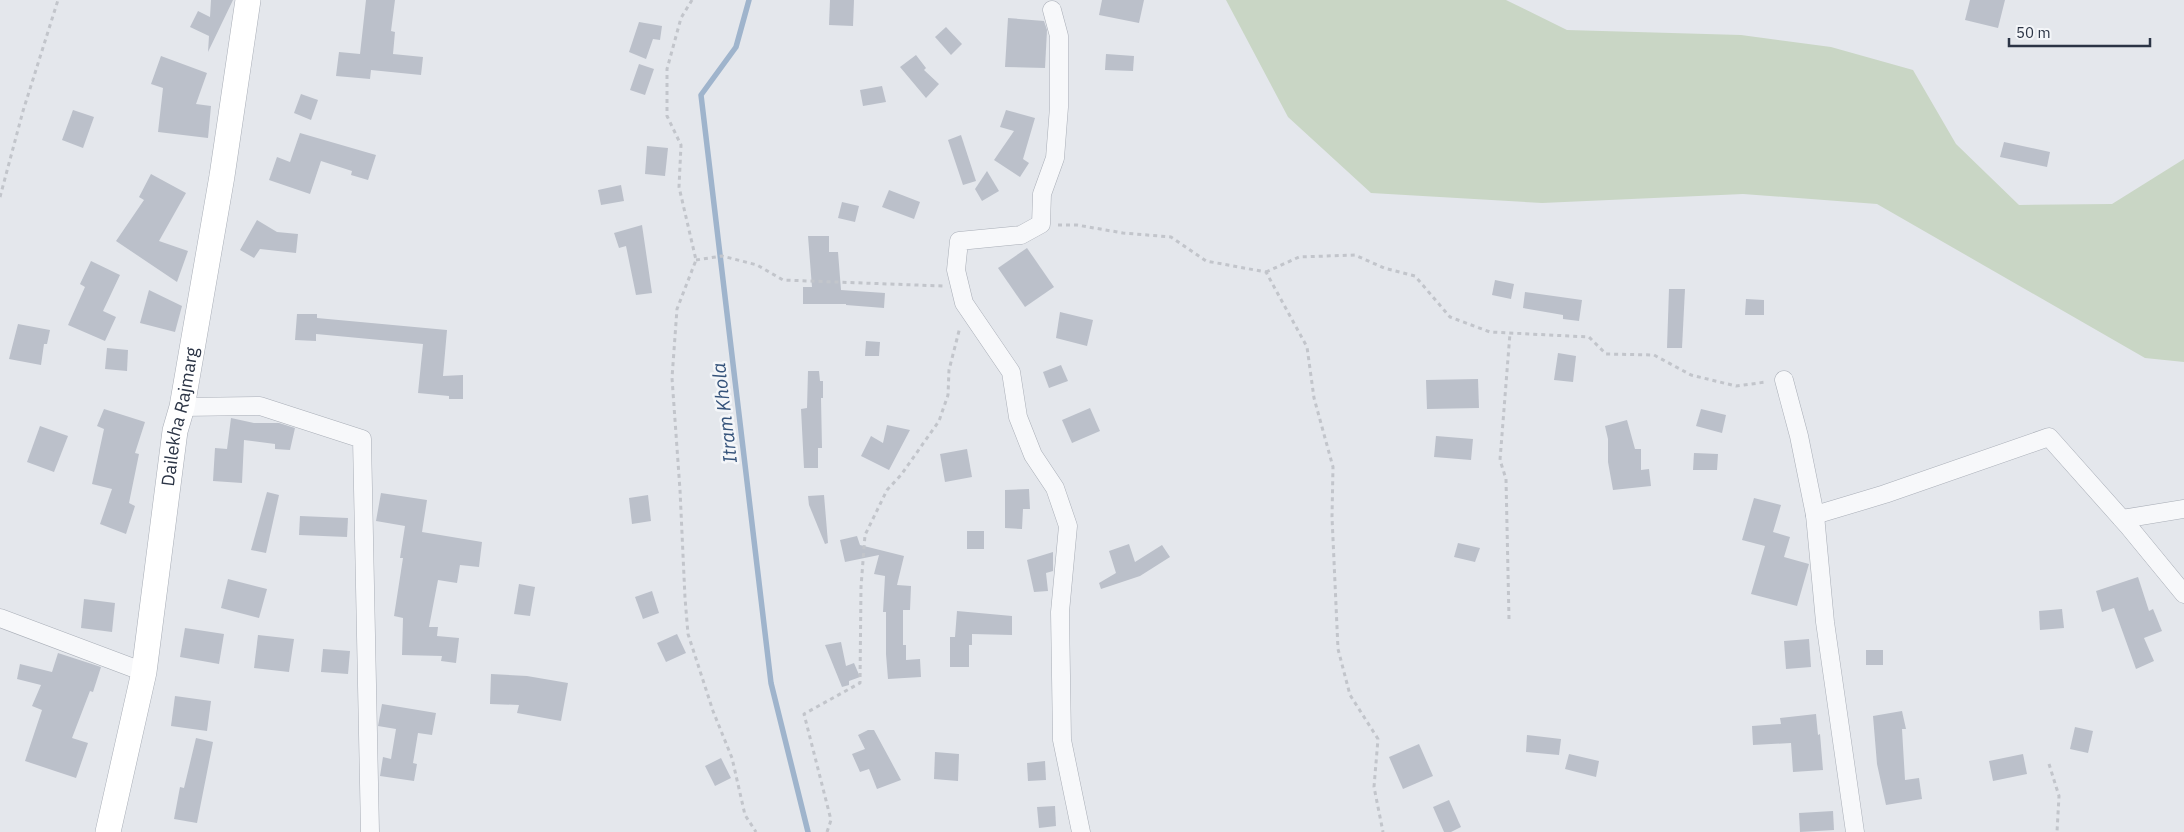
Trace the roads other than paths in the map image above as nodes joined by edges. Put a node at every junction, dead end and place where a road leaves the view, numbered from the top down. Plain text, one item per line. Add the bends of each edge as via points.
1 (248, 0) edge
2 (1052, 10) dead end
3 (1784, 380) road end
4 (182, 407) junction
5 (2184, 509) edge
6 (1815, 516) junction
7 (2122, 520) junction
8 (2184, 594) edge
9 (0, 618) edge
10 (144, 672) junction
11 (108, 832) edge
12 (370, 832) edge
13 (1081, 832) edge
14 (1855, 832) edge

1 - 4 main road, Dailekha Rajmarg via 222,176
2 - 13 street via 1059,36 1059,107 1055,158 1042,194 1040,224 1021,234 959,241 956,270 964,303 1011,372 1018,417 1033,455 1055,488 1068,526 1060,612 1062,740
3 - 6 street
4 - 10 main road, Dailekha Rajmarg via 175,431
4 - 12 street via 260,406 362,439
5 - 7 street
6 - 7 street via 2049,437
6 - 14 street via 1825,622
7 - 8 street
9 - 10 street
10 - 11 main road, Dailekha Rajmarg

